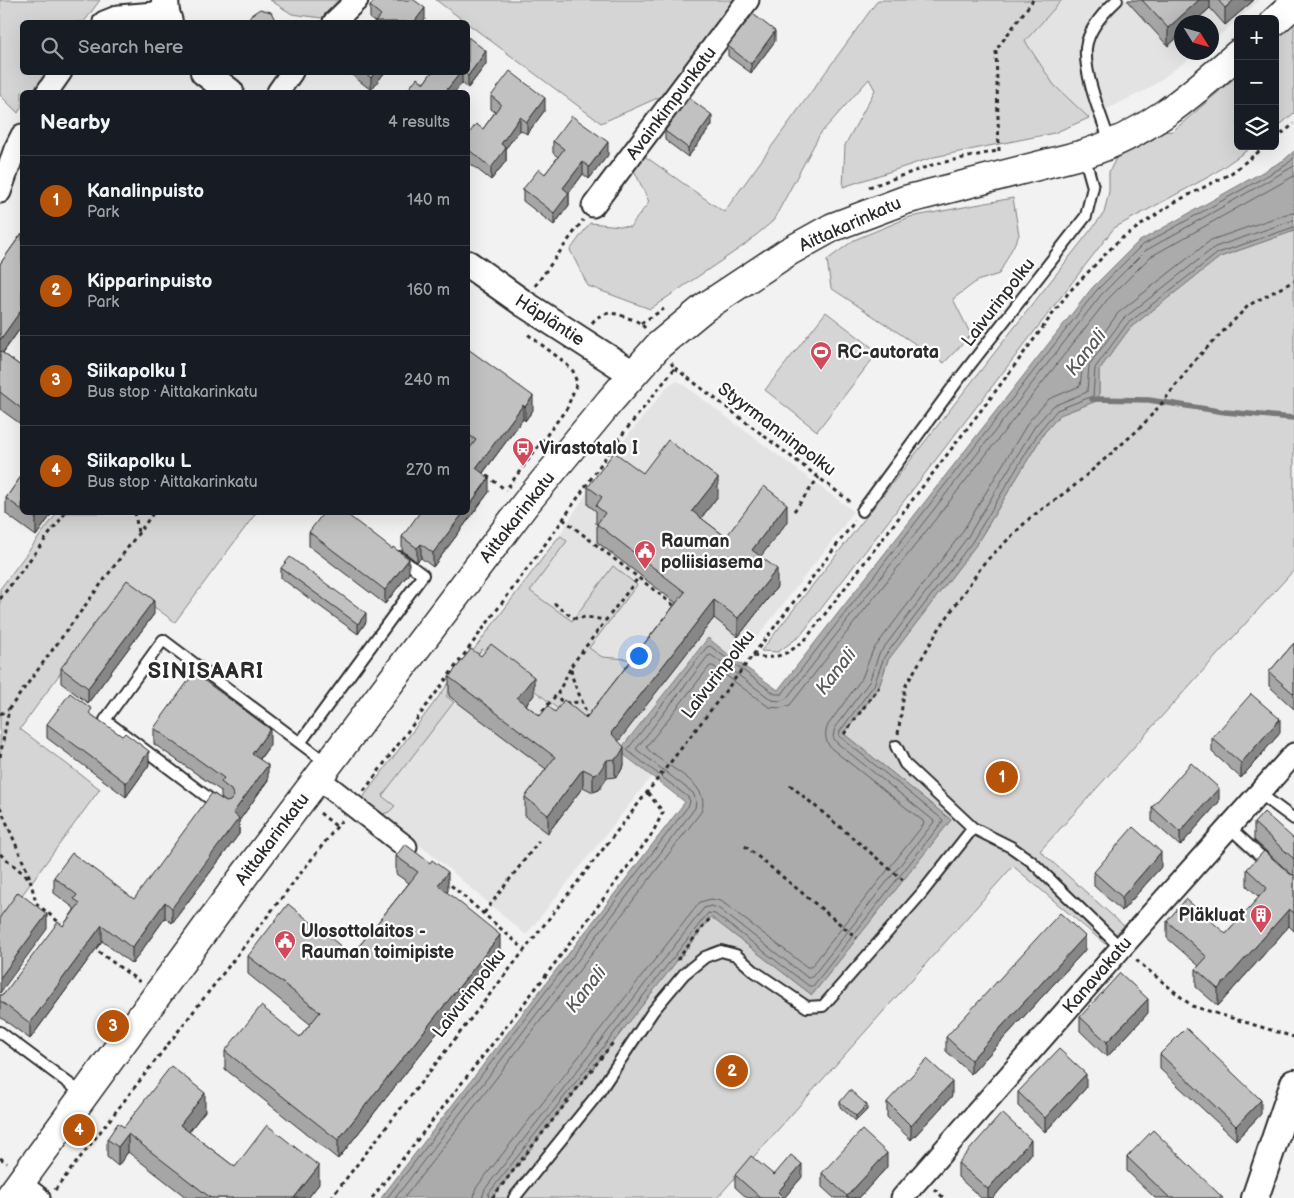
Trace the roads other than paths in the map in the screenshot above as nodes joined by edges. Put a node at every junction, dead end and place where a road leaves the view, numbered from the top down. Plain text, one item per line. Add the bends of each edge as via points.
1 (357, 0) edge
2 (748, 0) edge
3 (1117, 0) edge
4 (1294, 4) edge
5 (167, 11) edge
6 (1279, 17) edge
7 (109, 20) edge
8 (336, 20) edge
9 (1234, 58) edge
10 (59, 75) edge
11 (208, 75) edge
12 (290, 75) edge
13 (48, 90) edge
14 (227, 90) edge
15 (279, 90) edge
16 (20, 139) edge
17 (1112, 145) junction
18 (1084, 154) junction
19 (0, 192) edge
20 (593, 206) road end
21 (470, 265) edge
22 (633, 374) junction
23 (862, 511) road end
24 (394, 553) edge
25 (300, 743) junction
26 (896, 746) road end
27 (1294, 754) edge
28 (323, 771) junction
29 (1259, 793) junction
30 (226, 811) edge
31 (1294, 819) edge
32 (1229, 827) junction
33 (973, 828) junction
34 (406, 847) edge
35 (1274, 868) edge
36 (1120, 948) junction
37 (0, 1032) edge
38 (1294, 1083) edge
39 (84, 1095) junction
40 (26, 1188) edge
41 (514, 1198) edge
42 (902, 1198) edge
43 (1255, 1198) edge

1 - 8 street
2 - 20 street, Avainkimpunkatu
3 - 17 lane via 1092,30 1086,48 1089,77
4 - 6 main road
5 - 7 street
9 - 17 main road, Aittakarinkatu via 1195,92
10 - 13 street
11 - 14 street
12 - 15 street
16 - 19 street
17 - 18 main road, Aittakarinkatu
18 - 22 main road, Aittakarinkatu via 904,200 833,227 788,252 705,308 659,345
18 - 23 lane, Laivurinpolku via 1094,187 1086,216 961,376
21 - 22 street, Häpläntie
22 - 28 main road, Aittakarinkatu via 526,503
24 - 25 lane via 423,575
25 - 28 lane
25 - 30 lane via 163,640 105,720
26 - 33 lane via 905,764
27 - 29 street, Kanavakatu
28 - 34 street via 353,805
28 - 39 main road, Aittakarinkatu
29 - 31 lane
29 - 32 street, Kanavakatu
32 - 35 lane
32 - 36 street, Kanavakatu
33 - 36 lane via 1031,861
33 - 41 lane via 921,894 823,1006 807,1007 736,955 721,951 705,957 684,974 653,1011 597,1095
36 - 42 street, Kanavakatu
37 - 39 lane
38 - 43 street
39 - 40 main road, Aittakarinkatu

